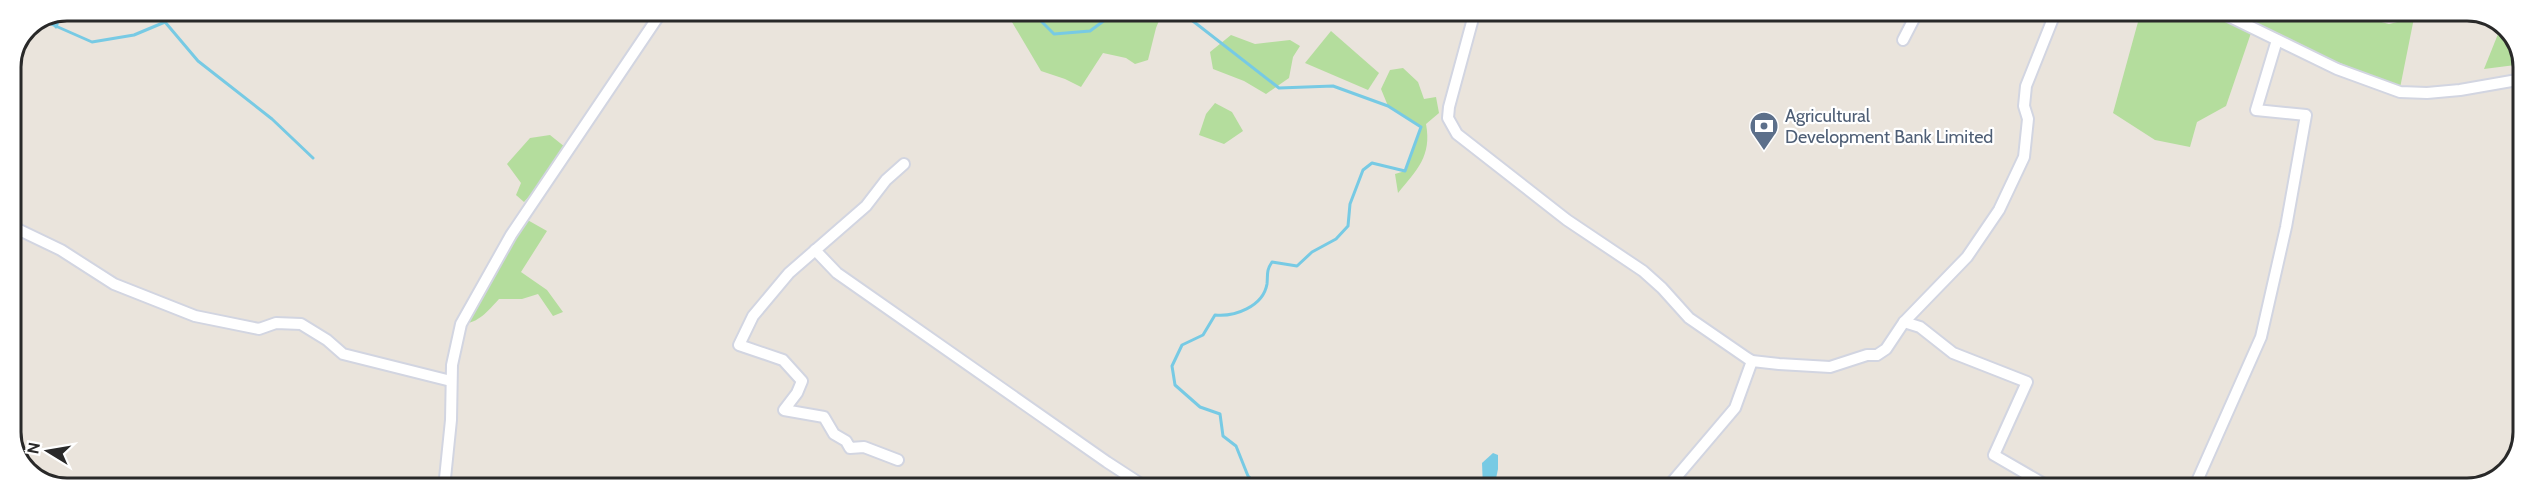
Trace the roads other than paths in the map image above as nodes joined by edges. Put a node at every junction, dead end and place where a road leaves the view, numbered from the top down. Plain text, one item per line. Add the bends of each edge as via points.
1 (655, 21) edge
2 (1472, 21) edge
3 (1913, 21) edge
4 (2052, 21) edge
5 (2238, 21) edge
6 (1903, 40) dead end
7 (2277, 40) junction
8 (2513, 81) edge
9 (904, 164) dead end
10 (21, 231) edge
11 (815, 250) junction
12 (1904, 322) junction
13 (1752, 361) junction
14 (451, 381) junction
15 (898, 460) dead end
16 (445, 478) edge
17 (1132, 478) edge
18 (1676, 478) edge
19 (2033, 478) edge
20 (2198, 478) edge

1 - 14 street via 505,245 461,324
2 - 13 street via 1449,107 1448,118 1457,134 1567,220 1643,272 1700,328
3 - 6 street
4 - 12 street via 2026,86 2024,157 2006,198 1967,257
5 - 7 street
7 - 8 street via 2337,69 2400,92 2460,90
7 - 20 street via 2256,110 2306,115 2286,227 2261,338
9 - 11 street via 866,206
10 - 14 street via 61,250 114,284 195,316 259,328 276,323 301,324 343,354
11 - 15 street via 789,273 753,316 740,345 783,360 802,381 784,410 824,417 834,434 850,448 864,447
11 - 17 street via 837,273
12 - 13 street via 1877,356 1830,367
12 - 19 street via 1920,327 1953,353 2027,382 1994,456
13 - 18 street via 1735,408
14 - 16 street

